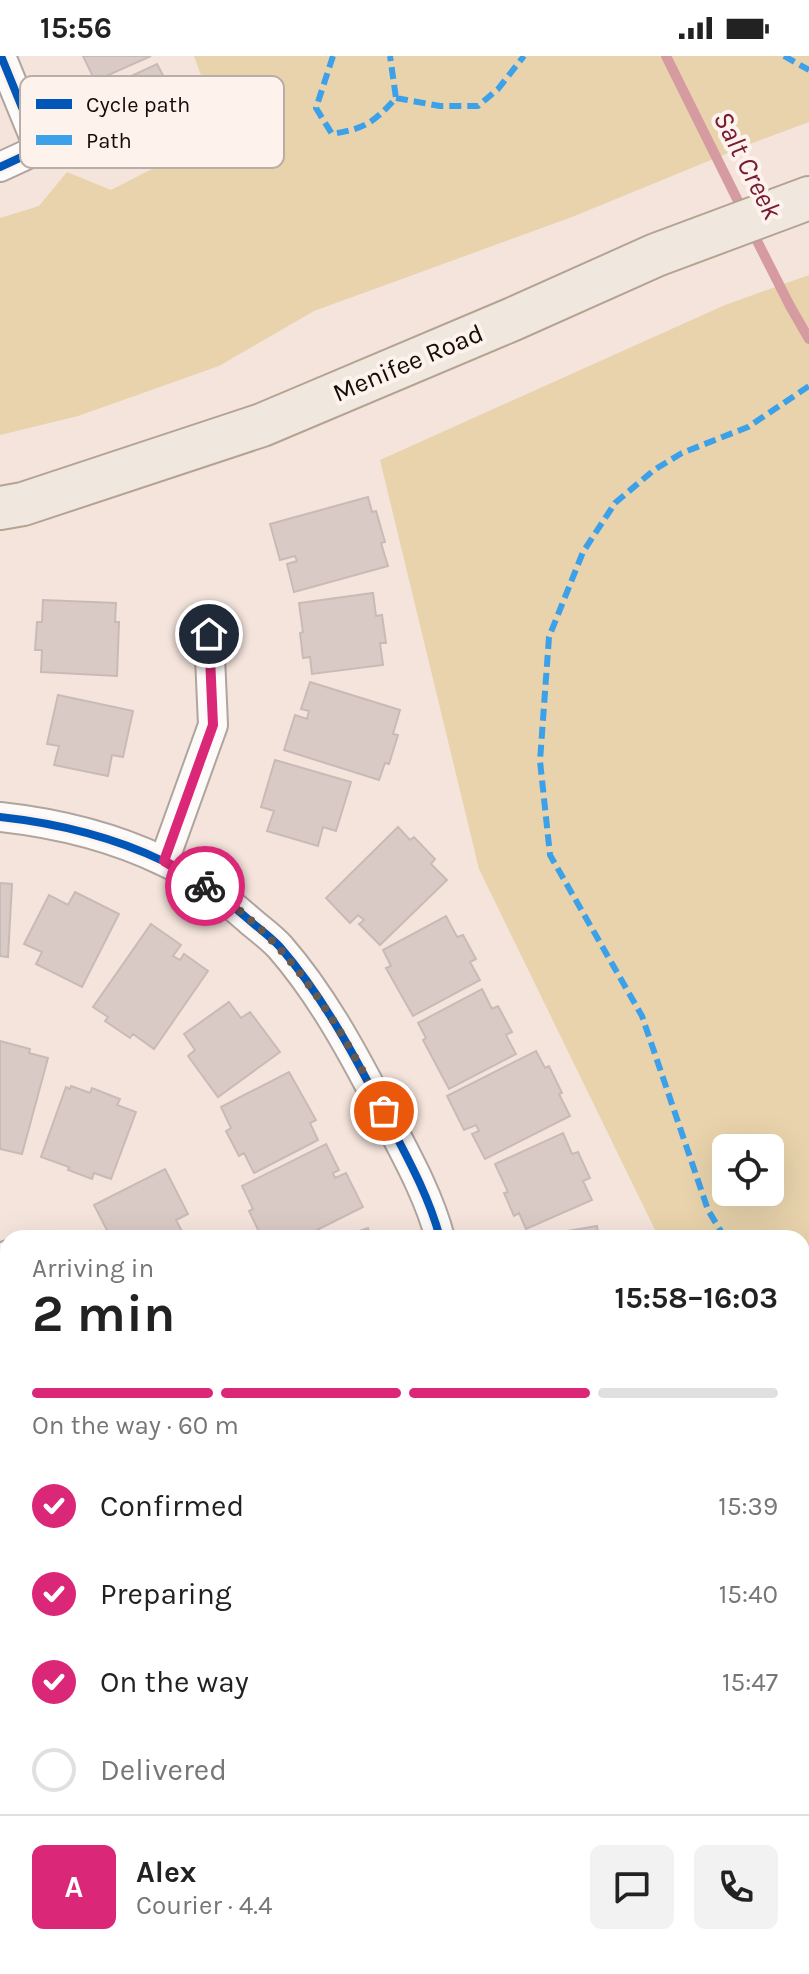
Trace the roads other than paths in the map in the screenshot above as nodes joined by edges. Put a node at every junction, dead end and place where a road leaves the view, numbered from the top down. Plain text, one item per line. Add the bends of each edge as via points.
1 (1, 56) edge
2 (20, 102) edge
3 (20, 158) edge
4 (0, 167) edge
5 (809, 198) edge
6 (0, 508) edge
7 (209, 634) dead end
8 (0, 817) edge
9 (164, 861) junction
10 (438, 1230) edge

1 - 2 street
3 - 4 street
5 - 6 main road, Menifee Road via 656,255 262,425
7 - 9 street via 213,725
8 - 9 street via 102,838
9 - 10 street via 221,896 279,946 315,992 409,1160

